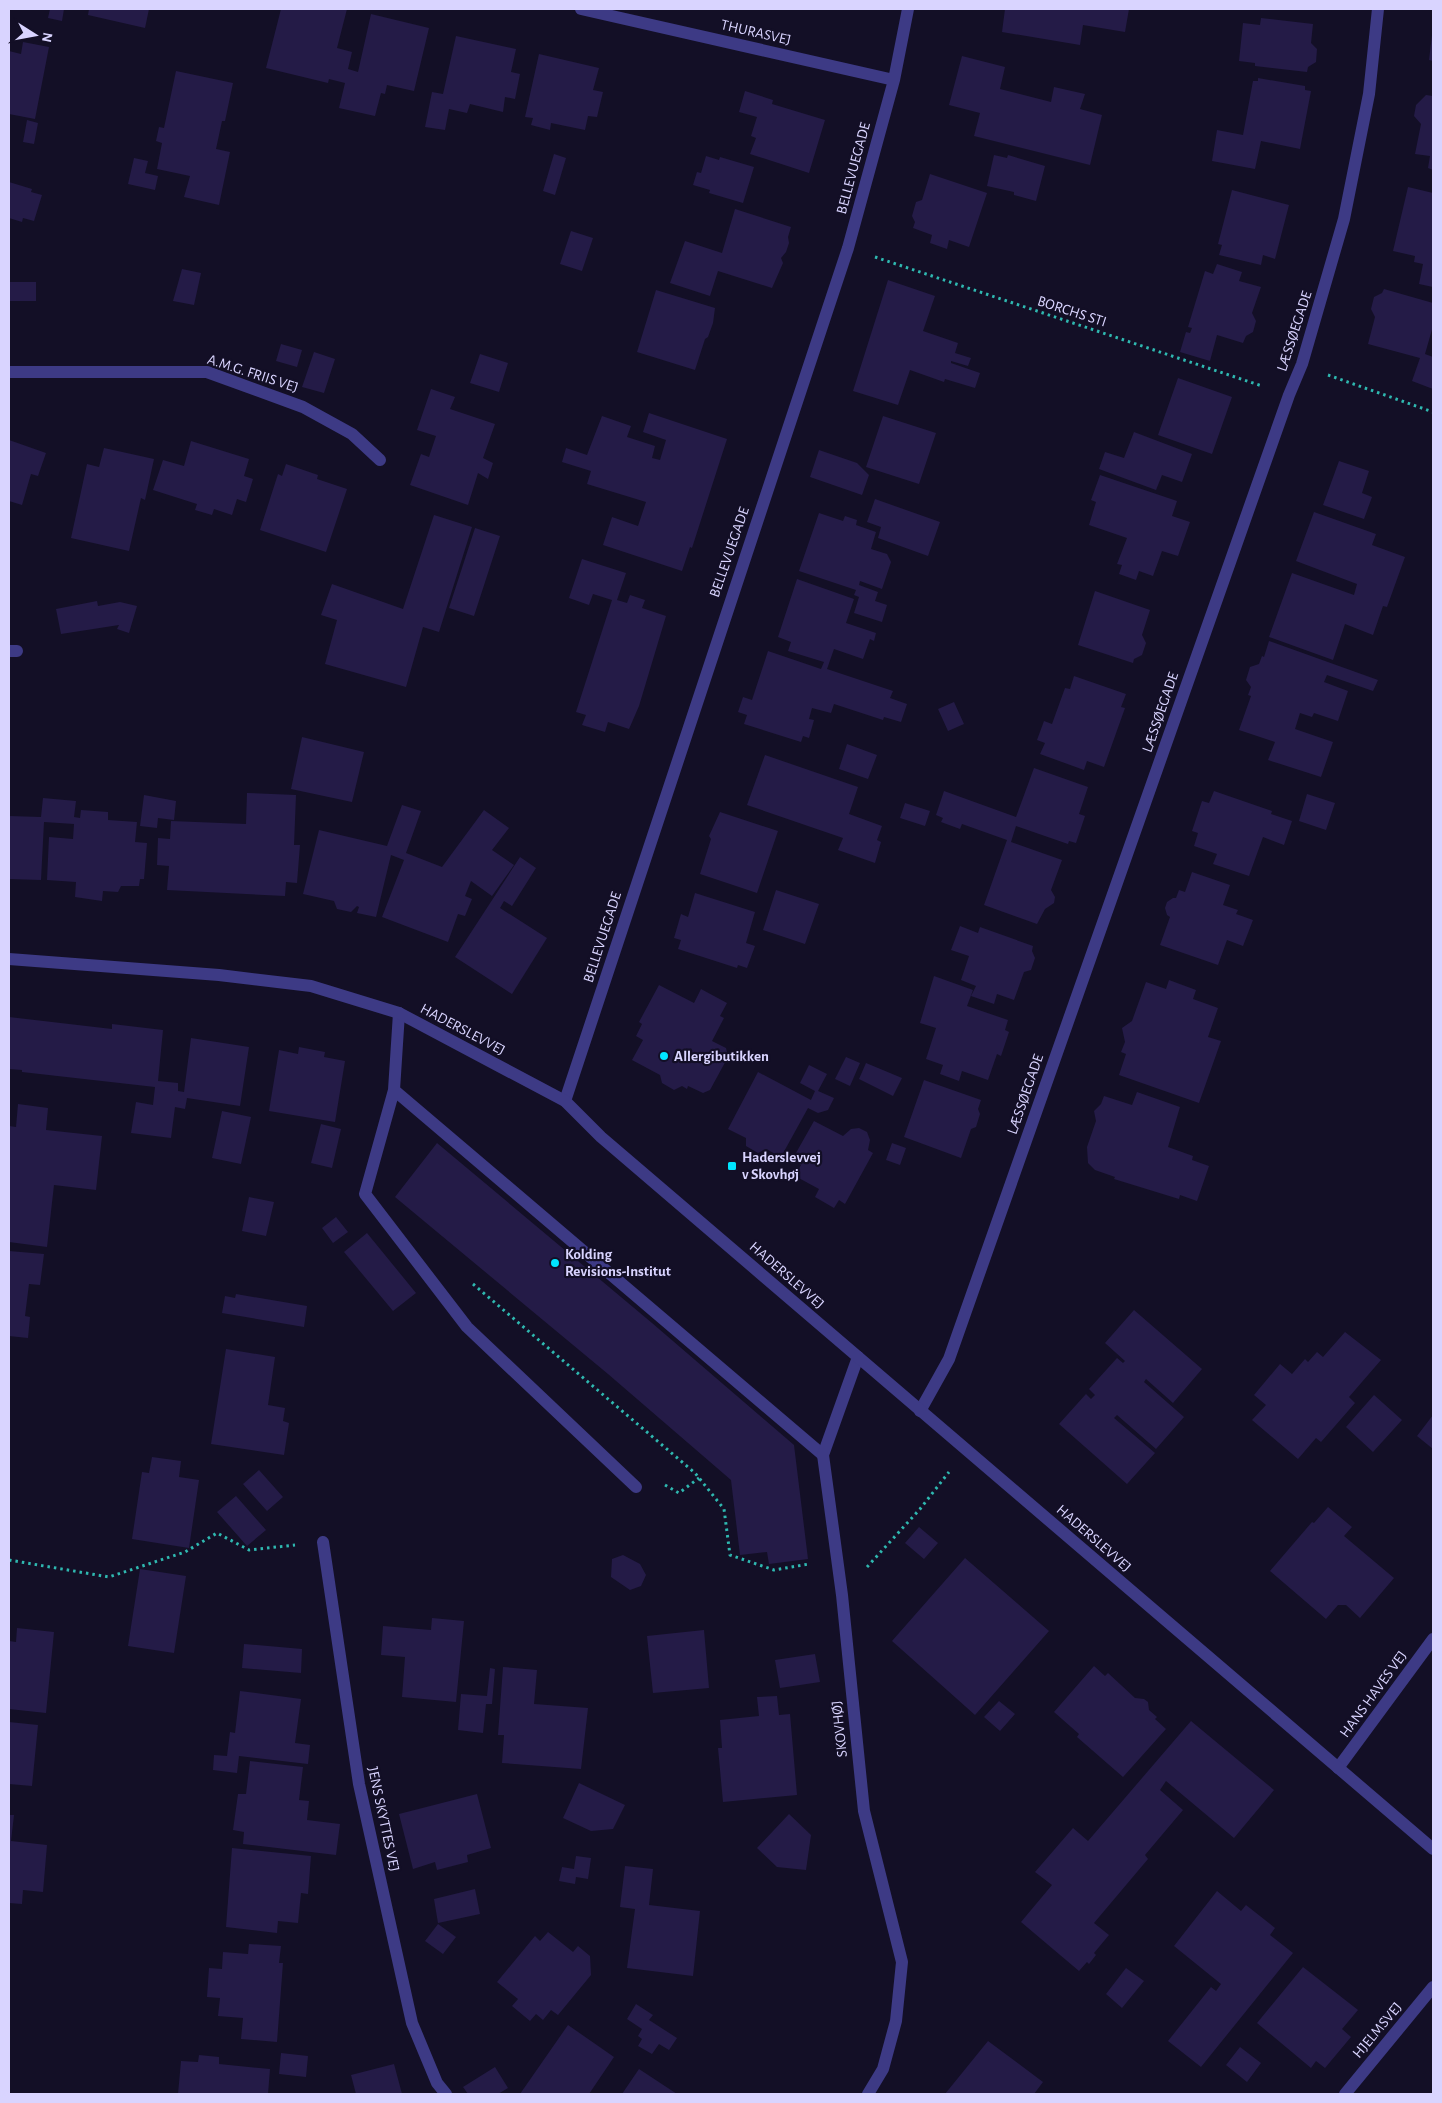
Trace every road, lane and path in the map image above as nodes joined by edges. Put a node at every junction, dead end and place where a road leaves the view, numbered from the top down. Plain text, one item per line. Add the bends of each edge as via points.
1 (581, 9) edge
2 (908, 9) edge
3 (1378, 9) edge
4 (894, 80) junction
5 (848, 248) junction
6 (1302, 364) junction
7 (9, 372) edge
8 (1289, 395) junction
9 (1433, 412) edge
10 (380, 460) dead end
11 (9, 959) edge
12 (399, 1013) junction
13 (394, 1090) junction
14 (565, 1101) junction
15 (468, 1280) dead end
16 (858, 1357) junction
17 (920, 1412) junction
18 (967, 1450) junction
19 (823, 1455) junction
20 (699, 1478) junction
21 (636, 1487) joint
22 (322, 1542) joint
23 (9, 1560) edge
24 (837, 1560) junction
25 (842, 1595) junction
26 (1433, 1639) edge
27 (1338, 1768) junction
28 (1433, 1849) edge
29 (1433, 1987) edge
30 (446, 2094) edge
31 (868, 2094) edge
32 (1345, 2094) edge

1 - 4 street, THURASVEJ
2 - 4 street, BELLEVUEGADE
3 - 6 street, LÆSSØEGADE via 1369,94 1344,219
4 - 5 street, BELLEVUEGADE
5 - 8 path, BORCHS STI
5 - 14 street, BELLEVUEGADE
6 - 8 street, LÆSSØEGADE
6 - 9 path
7 - 10 street, A.M.G. FRIIS VEJ via 207,372 303,407 352,434
8 - 17 street, LÆSSØEGADE via 949,1359
11 - 12 street, HADERSLEVVEJ via 219,975 311,986
12 - 13 street
12 - 14 street, HADERSLEVVEJ
13 - 19 street
13 - 21 street via 365,1194 467,1327
14 - 16 street, HADERSLEVVEJ via 601,1137
15 - 20 path
16 - 17 street, HADERSLEVVEJ
16 - 19 street, SKOVHØJ
17 - 18 street, HADERSLEVVEJ
18 - 25 path via 920,1509
18 - 27 street, HADERSLEVVEJ
19 - 24 street, SKOVHØJ
20 - 21 path via 679,1493 650,1476
20 - 24 path via 724,1509 730,1555 774,1570
22 - 23 path via 249,1550 217,1533 185,1552 109,1577
22 - 30 street, JENS SKYTTES VEJ via 359,1784 412,2023 437,2083
24 - 25 street, SKOVHØJ
25 - 31 street, SKOVHØJ via 864,1811 902,1962 896,2021 883,2069
26 - 27 street, HANS HAVES VEJ
27 - 28 street, HADERSLEVVEJ
29 - 32 street, HJELMSVEJ

